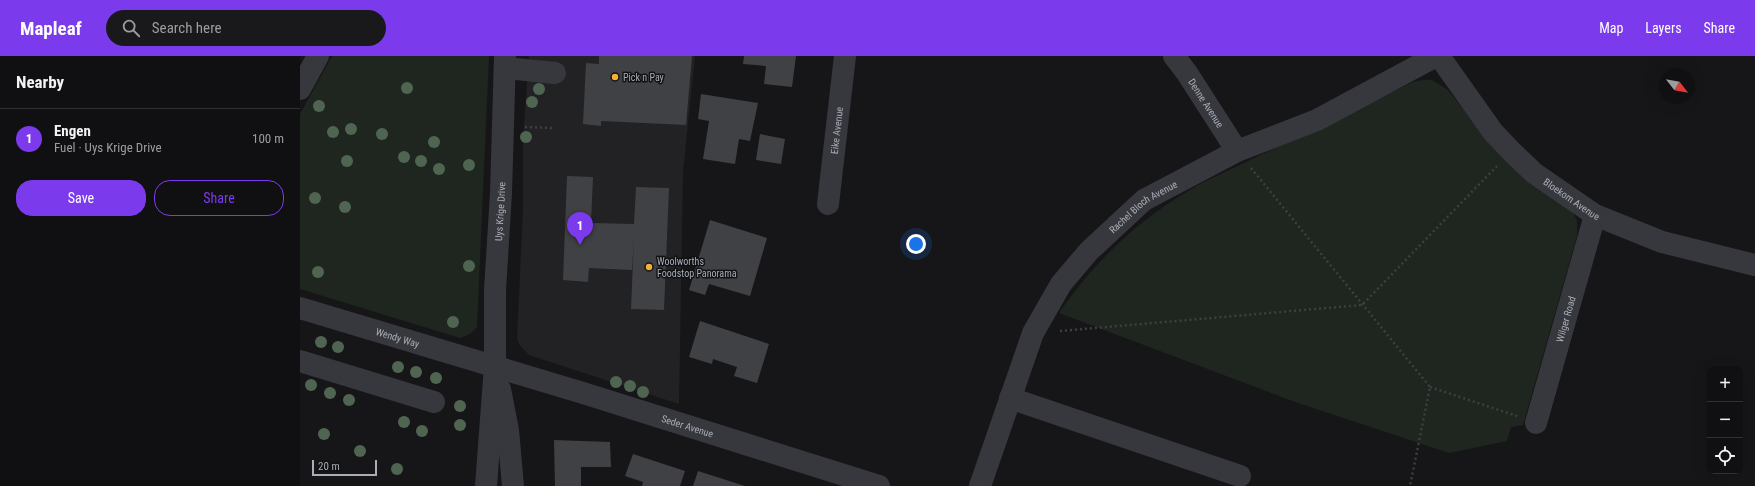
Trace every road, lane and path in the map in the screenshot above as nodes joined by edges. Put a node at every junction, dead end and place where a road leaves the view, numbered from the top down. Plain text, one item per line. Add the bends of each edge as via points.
1 (318, 56) edge
2 (844, 56) edge
3 (1174, 56) edge
4 (1438, 56) edge
5 (505, 62) edge
6 (555, 73) dead end
7 (300, 89) edge
8 (1237, 151) junction
9 (1512, 152) junction
10 (828, 204) dead end
11 (1596, 215) junction
12 (1755, 265) edge
13 (1362, 305) junction
14 (300, 308) edge
15 (1033, 333) junction
16 (300, 361) edge
17 (495, 366) junction
18 (1430, 387) junction
19 (1010, 398) junction
20 (434, 402) dead end
21 (1536, 423) joint
22 (1240, 476) dead end
23 (486, 486) edge
24 (513, 486) edge
25 (879, 486) edge
26 (980, 486) edge
27 (1410, 486) edge

1 - 7 street
2 - 10 street, Eike Avenue
3 - 8 street, Denne Avenue
4 - 8 street, Rachel Bloch Avenue via 1316,120
4 - 9 street, Bloekom Avenue via 1488,126
5 - 6 street
5 - 17 street, Uys Krige Drive via 495,290
8 - 13 path
8 - 15 street, Rachel Bloch Avenue via 1144,200 1089,251 1061,284
9 - 11 street, Bloekom Avenue via 1534,173
9 - 13 path
11 - 12 street, Bloekom Avenue via 1662,242
11 - 21 street, Wilger Road
13 - 15 path
13 - 18 path
14 - 17 street, Wendy Way
15 - 19 street, Rachel Bloch Avenue
16 - 20 street
17 - 23 street, Uys Krige Drive
17 - 24 street, Uys Krige Drive via 505,412
17 - 25 street, Seder Avenue
18 - 21 path
18 - 27 path
19 - 22 street
19 - 26 street, Rachel Bloch Avenue

